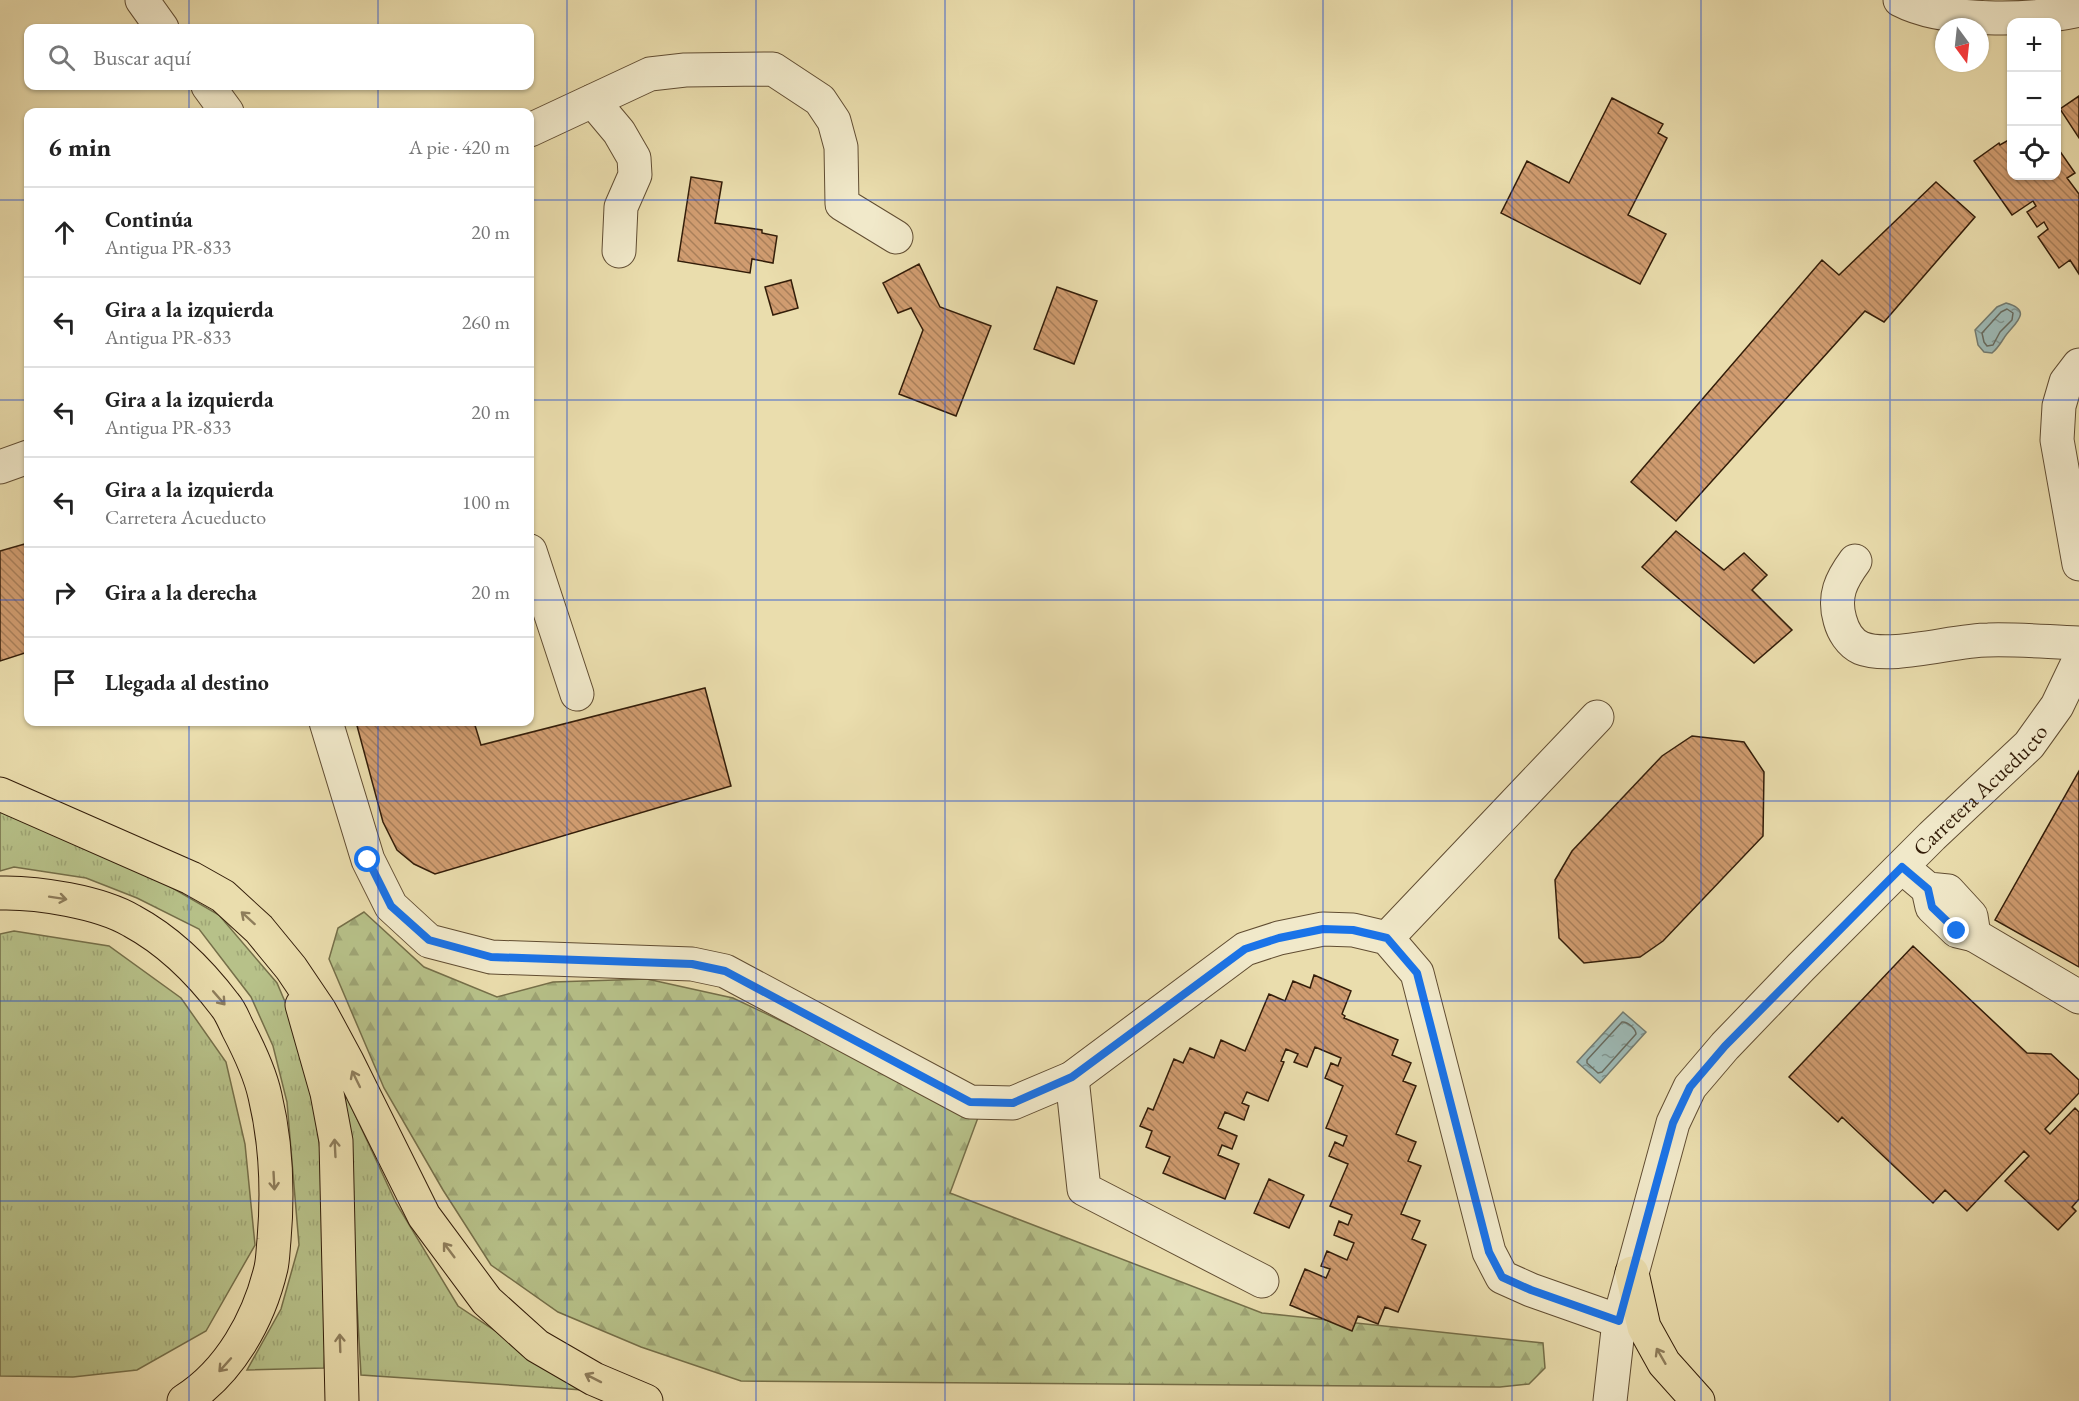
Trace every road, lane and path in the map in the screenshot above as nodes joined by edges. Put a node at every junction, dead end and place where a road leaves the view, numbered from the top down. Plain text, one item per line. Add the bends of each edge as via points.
1 (142, 0) edge
2 (1900, 0) edge
3 (2079, 10) edge
4 (159, 24) edge
5 (211, 90) edge
6 (593, 101) junction
7 (224, 108) edge
8 (534, 128) edge
9 (896, 237) dead end
10 (619, 252) dead end
11 (2079, 365) edge
12 (24, 458) edge
13 (0, 467) edge
14 (1855, 561) dead end
15 (534, 563) edge
16 (2079, 564) edge
17 (2079, 643) edge
18 (2079, 660) edge
19 (578, 694) dead end
20 (1597, 717) dead end
21 (327, 726) edge
22 (0, 794) edge
23 (1902, 867) junction
24 (0, 893) edge
25 (1387, 938) junction
26 (291, 968) junction
27 (2079, 997) edge
28 (1072, 1077) junction
29 (1632, 1273) junction
30 (1262, 1281) dead end
31 (1619, 1321) junction
32 (184, 1401) edge
33 (342, 1401) edge
34 (646, 1401) edge
35 (1610, 1401) edge
36 (1698, 1401) edge

1 - 4 street
2 - 3 street via 1947,14 2037,16
5 - 7 street
6 - 8 street
6 - 9 street via 650,74 773,69 820,100 834,121 841,147 842,204
6 - 10 street via 619,132 634,158 634,175 621,207
11 - 16 street via 2066,382 2061,398 2057,440
12 - 13 street
14 - 17 street via 1839,586 1837,602 1848,637 1860,648 1884,652 1987,640
15 - 19 street
18 - 23 street, Carretera Acueducto via 2057,706 2029,745
20 - 25 street
21 - 28 street via 368,860 391,906 429,940 491,957 692,964 725,971 970,1102 1013,1103
26 -> 22 highway via 260,928 223,896 191,878
23 - 27 street via 1928,889 1932,907 1957,931 1974,934
23 - 29 street, Carretera Acueducto via 1725,1046 1690,1087 1673,1123
24 -> 32 highway via 23,892 68,900 130,919 166,943 192,967 227,1007 252,1056 265,1095 273,1148 276,1212 272,1267 257,1310 236,1351
25 - 28 street via 1353,930 1323,929 1245,949
25 - 31 street via 1417,973 1489,1252 1502,1277
33 -> 26 highway via 336,1141 327,1093
34 -> 26 highway via 594,1379 537,1346 487,1301 424,1216 347,1061
28 - 30 street via 1084,1189
29 - 31 street, Carretera Acueducto
36 -> 29 highway via 1664,1363 1644,1327
31 - 35 street, Carretera Acueducto

